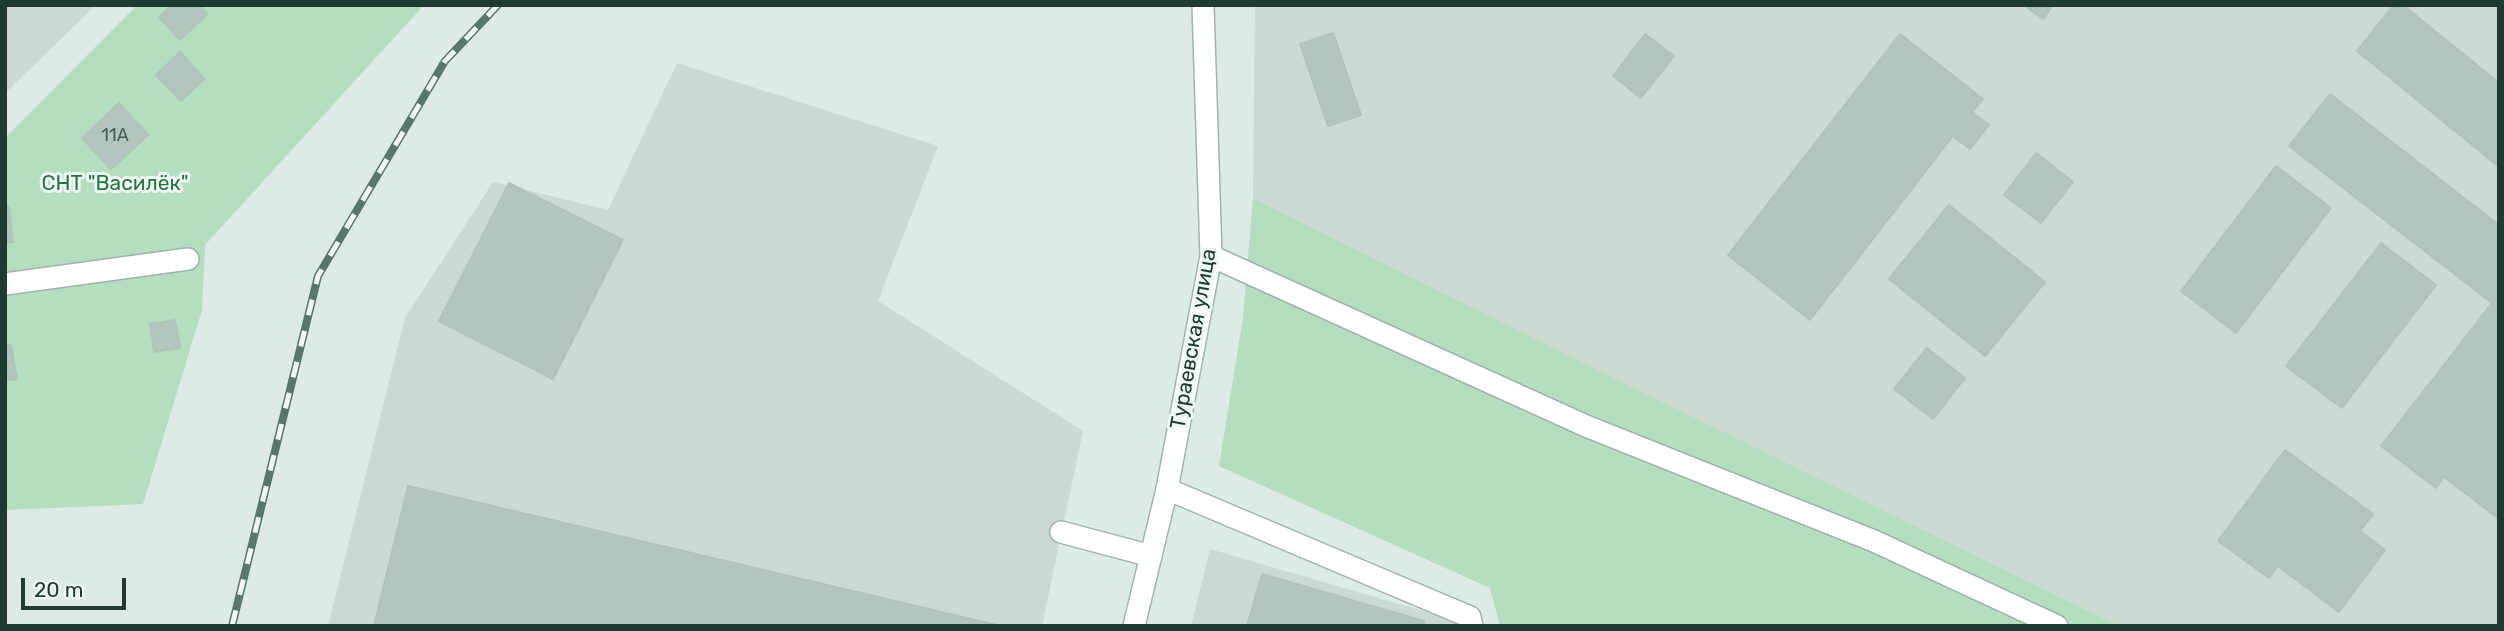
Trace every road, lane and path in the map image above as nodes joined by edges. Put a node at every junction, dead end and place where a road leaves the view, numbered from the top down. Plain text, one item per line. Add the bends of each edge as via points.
1 (1203, 5) edge
2 (1211, 256) junction
3 (188, 259) dead end
4 (5, 284) edge
5 (1167, 489) junction
6 (1061, 531) dead end
7 (1151, 556) junction
8 (1134, 626) edge
9 (1472, 626) edge
10 (2057, 626) edge

1 - 2 main road, Тураевская улица
2 - 5 main road, Тураевская улица
2 - 10 main road via 1586,426 1874,541
3 - 4 main road
5 - 7 main road, Тураевская улица
5 - 9 main road via 1470,617
6 - 7 main road
7 - 8 main road, Тураевская улица

